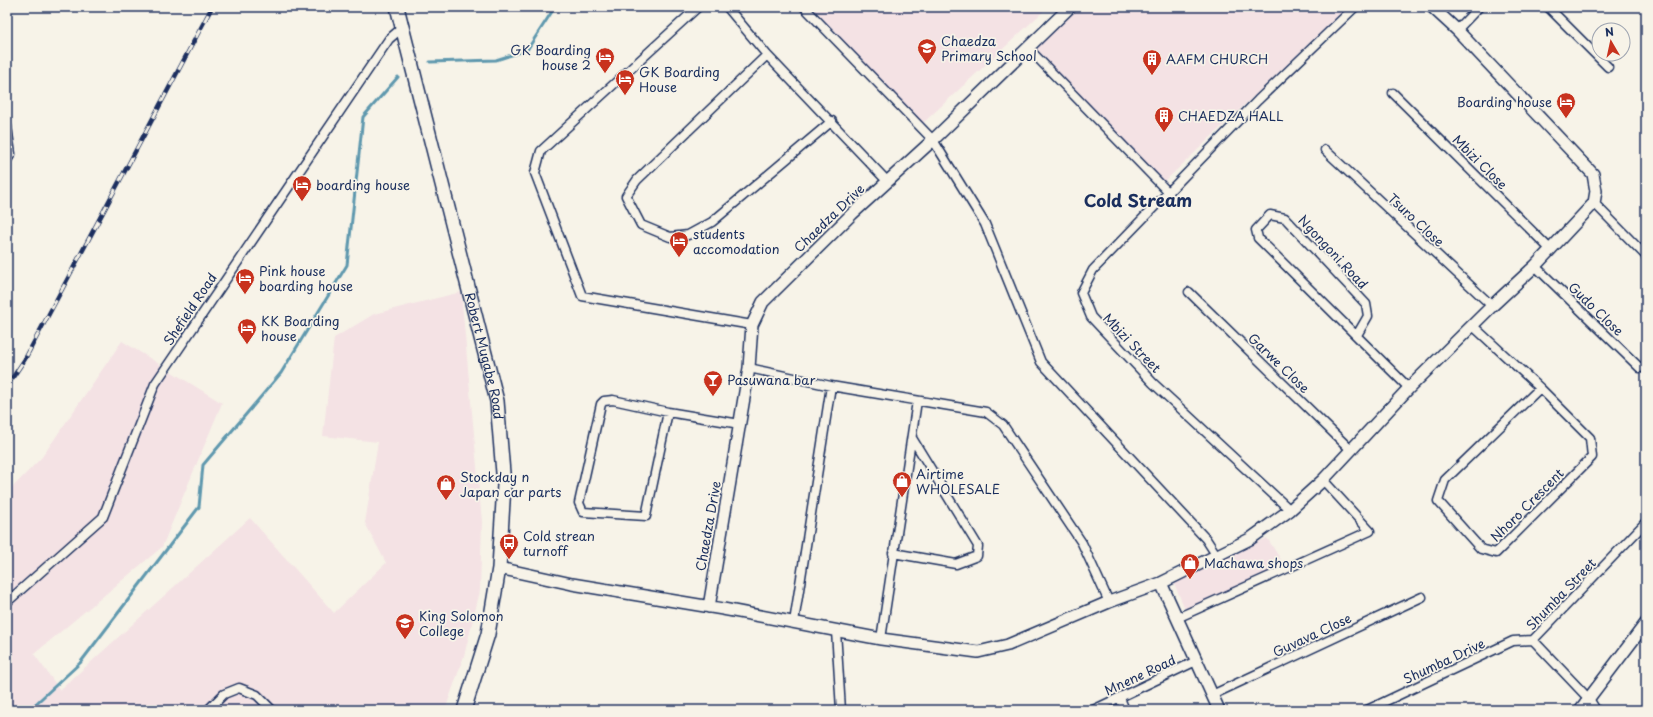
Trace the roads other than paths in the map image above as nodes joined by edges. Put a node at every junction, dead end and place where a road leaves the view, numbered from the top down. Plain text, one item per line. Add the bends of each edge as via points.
1 (397, 7) edge
2 (698, 7) edge
3 (727, 7) edge
4 (804, 7) edge
5 (1070, 7) edge
6 (1355, 7) edge
7 (1432, 7) edge
8 (1479, 7) edge
9 (1548, 7) edge
10 (403, 27) junction
11 (1456, 30) junction
12 (1028, 48) junction
13 (768, 55) junction
14 (1608, 67) dead end
15 (1393, 93) dead end
16 (832, 121) junction
17 (7, 126) edge
18 (933, 140) junction
19 (1324, 150) dead end
20 (7, 160) edge
21 (888, 182) junction
22 (1169, 193) junction
23 (1594, 203) junction
24 (1550, 249) junction
25 (1646, 256) edge
26 (1535, 266) junction
27 (1189, 292) dead end
28 (1492, 306) junction
29 (752, 325) junction
30 (1473, 326) junction
31 (1357, 335) junction
32 (749, 368) junction
33 (1640, 368) dead end
34 (832, 386) junction
35 (1409, 388) junction
36 (1540, 388) junction
37 (917, 401) junction
38 (668, 412) junction
39 (740, 424) junction
40 (912, 438) junction
41 (1351, 450) junction
42 (1323, 480) junction
43 (1290, 510) junction
44 (1646, 522) edge
45 (893, 553) junction
46 (1217, 556) junction
47 (499, 568) junction
48 (1161, 583) junction
49 (1422, 597) dead end
50 (7, 602) edge
51 (1109, 602) junction
52 (708, 607) junction
53 (1177, 618) junction
54 (794, 622) junction
55 (1646, 623) edge
56 (836, 631) junction
57 (880, 638) junction
58 (1533, 640) junction
59 (1196, 662) junction
60 (1212, 695) junction
61 (1120, 698) junction
62 (1589, 699) junction
63 (208, 710) edge
64 (272, 710) edge
65 (464, 710) edge
66 (841, 710) edge
67 (1093, 710) edge
68 (1125, 710) edge
69 (1219, 710) edge
70 (1367, 710) edge
71 (1580, 710) edge
72 (1596, 710) edge

1 - 10 main road, Robert Mugabe Road
2 - 29 street via 541,151 535,173 582,296
3 - 13 street
4 - 18 street
5 - 12 street, Chaedza Drive
6 - 22 street, Mbizi Street via 1258,100
7 - 11 street
8 - 11 street
9 - 14 street
10 - 47 main road, Robert Mugabe Road via 497,401 504,485
10 - 50 street, Shefield Road via 385,44 155,384 103,517
11 - 23 street via 1593,174 1596,191
12 - 18 street, Chaedza Drive
12 - 22 street
13 - 16 street
13 - 16 street via 637,180 626,196 641,225 670,237 688,235 712,222
15 - 24 street, Mbizi Close
16 - 21 street
17 - 20 street via 11,154
18 - 21 street, Chaedza Drive
18 - 46 street via 984,224 1041,362 1206,539
19 - 28 street, Tsuro Close
21 - 29 street, Chaedza Drive via 763,302
22 - 43 street, Mbizi Street via 1093,270 1081,293 1090,317 1153,383
23 - 24 street
23 - 25 street
24 - 26 street
26 - 28 street
26 - 33 street, Gudo Close
27 - 41 street, Garwe Close
28 - 30 street
29 - 32 street, Chaedza Drive
30 - 35 street
30 - 36 street, Nhoro Crescent
31 - 31 street, Ngongoni Road via 1258,238 1256,230 1270,215 1285,218 1366,304 1368,316
31 - 35 street, Ngongoni Road
32 - 34 street
32 - 39 street, Chaedza Drive
34 - 37 street
34 - 54 street
35 - 41 street
36 - 36 street, Nhoro Crescent via 1590,438 1592,457 1496,553 1481,549 1438,501 1446,480
37 - 40 street
37 - 51 street via 986,412 1003,425 1082,543
38 - 38 street via 613,400 601,404 579,503 583,512 646,516
38 - 39 street
39 - 52 street, Chaedza Drive
40 - 45 street
40 - 45 street via 978,546 977,556 956,564
41 - 42 street
42 - 43 street
42 - 53 street via 1370,531
43 - 46 street via 1250,539
44 - 58 street, Shumba Street
45 - 57 street
46 - 48 street
47 - 52 street
47 - 65 main road, Robert Mugabe Road via 488,634
48 - 51 street
48 - 53 street
49 - 60 street, Guvava Close
51 - 57 street via 1008,645 978,652
52 - 54 street
53 - 59 street
54 - 56 street
55 - 62 street
56 - 57 street
56 - 66 street
58 - 62 street, Shumba Street
58 - 70 street, Shumba Drive via 1513,641
59 - 60 street
59 - 61 street, Mnene Road
60 - 69 street
61 - 67 street, Mnene Road
61 - 68 street
62 - 71 street
62 - 72 street, Shumba Street
63 - 64 street via 224,694 239,688 257,695

